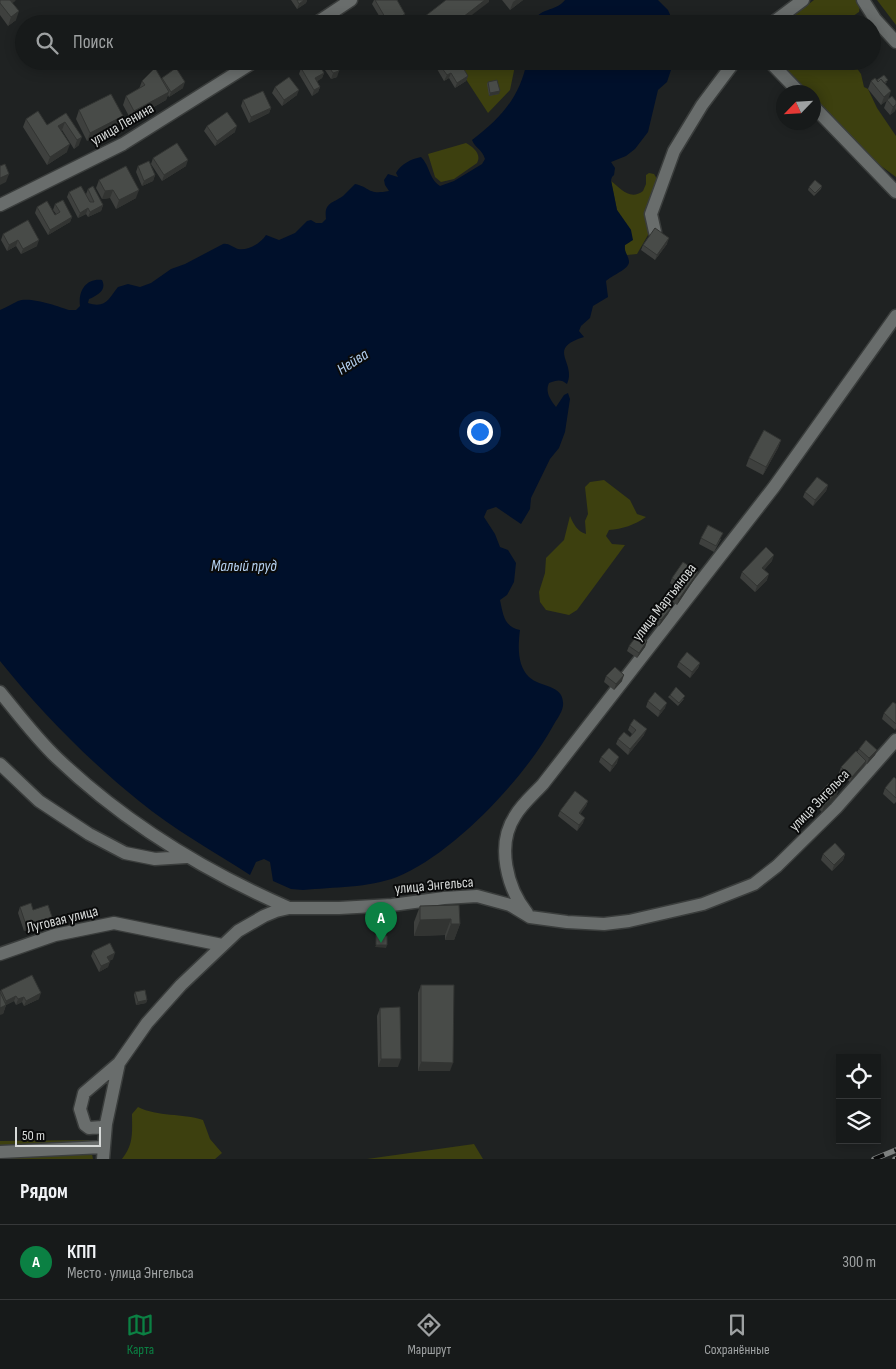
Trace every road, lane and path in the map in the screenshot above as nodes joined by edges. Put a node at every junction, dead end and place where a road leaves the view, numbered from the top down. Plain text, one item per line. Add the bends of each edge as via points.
1 (351, 0) edge
2 (803, 0) edge
3 (863, 0) edge
4 (328, 15) edge
5 (783, 15) edge
6 (873, 15) edge
7 (881, 25) edge
8 (896, 42) edge
9 (241, 70) edge
10 (728, 70) edge
11 (778, 70) edge
12 (793, 85) edge
13 (821, 114) edge
14 (896, 192) edge
15 (0, 205) edge
16 (655, 232) edge
17 (896, 316) edge
18 (0, 692) edge
19 (896, 740) edge
20 (0, 764) edge
21 (186, 857) junction
22 (289, 908) junction
23 (530, 917) junction
24 (222, 945) junction
25 (0, 954) edge
26 (119, 1063) junction
27 (106, 1124) junction
28 (0, 1152) edge
29 (103, 1153) edge

1 - 4 street
2 - 5 street
3 - 6 street
7 - 8 street
9 - 15 street, улица Ленина via 123,144
10 - 16 street via 674,151 650,214
11 - 12 street
13 - 14 street
17 - 23 street, улица Мартьянова via 774,487 515,816 507,834 507,866 519,903
18 - 21 street via 56,758 103,798
19 - 23 street, улица Энгельса via 836,808 754,884 703,904 629,921 604,924
20 - 21 street via 39,801 125,853 155,859
21 - 22 street
22 - 23 street, улица Энгельса via 392,905 477,896 510,905
22 - 24 street, улица Энгельса via 264,916
24 - 25 street, Луговая улица via 114,923 55,935
24 - 26 street, улица Энгельса via 160,1006
26 - 27 street, улица Энгельса
26 - 27 street, улица Энгельса via 84,1093 81,1102 80,1109 89,1128 102,1128
27 - 29 street
28 - 29 street

